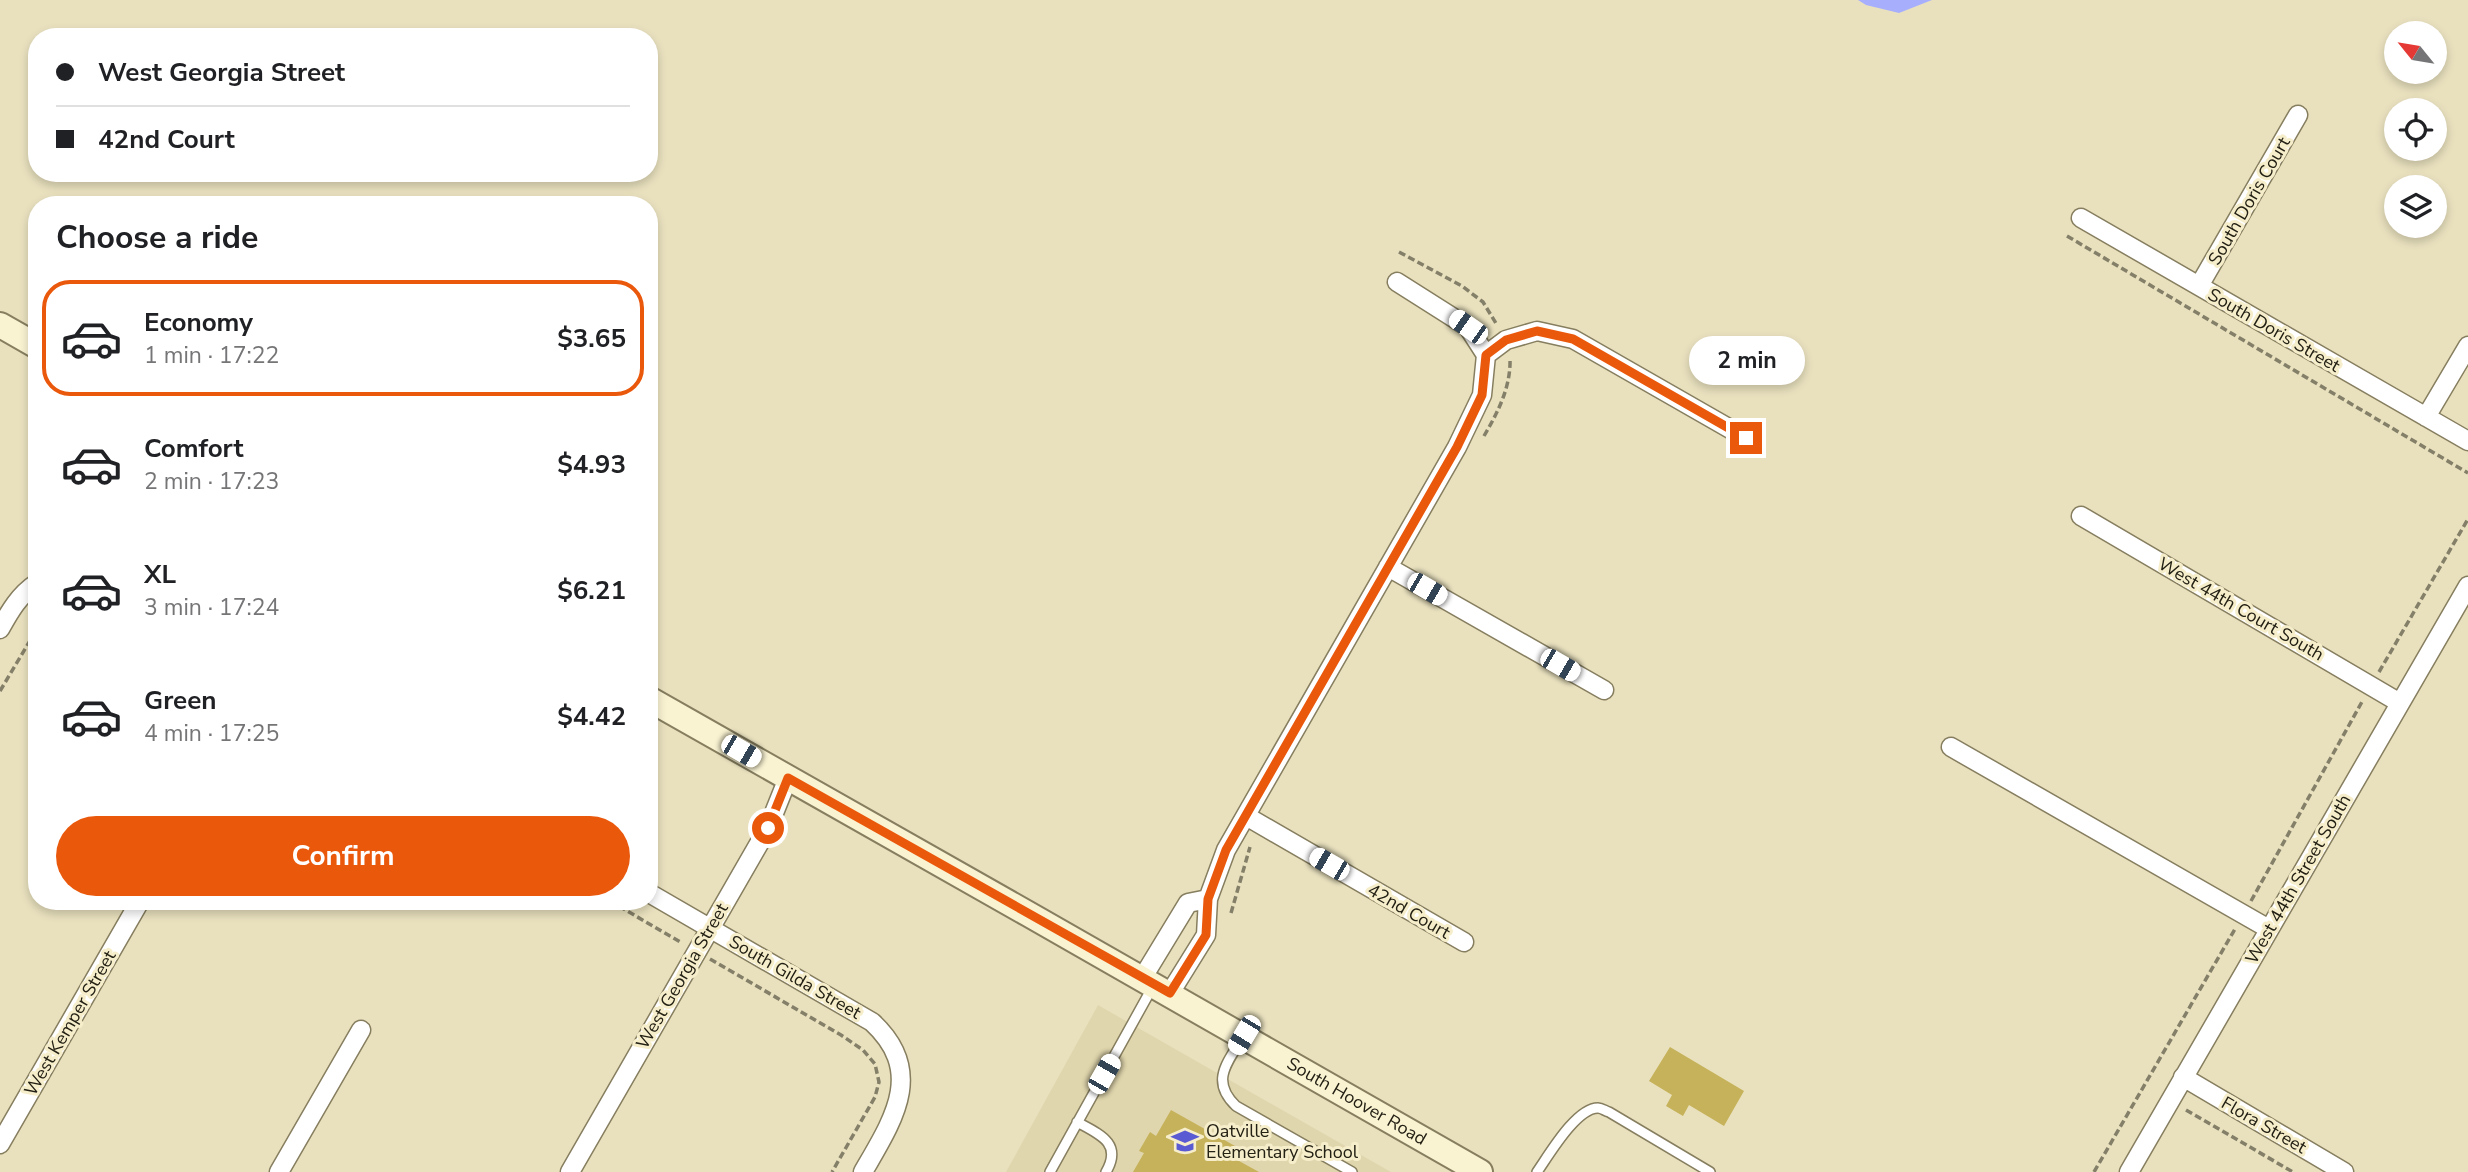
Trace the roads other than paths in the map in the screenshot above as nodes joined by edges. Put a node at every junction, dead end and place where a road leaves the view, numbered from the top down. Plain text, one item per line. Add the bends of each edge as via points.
1 (2298, 115) dead end
2 (2081, 218) dead end
3 (1397, 282) dead end
4 (2199, 286) junction
5 (0, 325) edge
6 (28, 341) edge
7 (2468, 346) edge
8 (1486, 355) junction
9 (2426, 417) junction
10 (1746, 438) dead end
11 (2468, 441) edge
12 (2081, 516) dead end
13 (1388, 567) junction
14 (2468, 586) edge
15 (28, 589) edge
16 (0, 629) edge
17 (1604, 690) dead end
18 (2400, 703) junction
19 (658, 704) edge
20 (1951, 747) dead end
21 (788, 778) junction
22 (1246, 816) junction
23 (658, 898) edge
24 (1208, 899) junction
25 (135, 910) edge
26 (710, 928) junction
27 (2269, 929) junction
28 (1464, 942) dead end
29 (1156, 985) junction
30 (361, 1030) dead end
31 (1244, 1035) junction
32 (2183, 1077) junction
33 (1077, 1122) junction
34 (0, 1144) edge
35 (1469, 1169) edge
36 (279, 1172) edge
37 (570, 1172) edge
38 (863, 1172) edge
39 (1049, 1172) edge
40 (1106, 1172) edge
41 (1352, 1172) edge
42 (1537, 1172) edge
43 (1710, 1172) edge
44 (2129, 1172) edge
45 (2344, 1172) edge

1 - 4 street, South Doris Court
2 - 4 street, South Doris Street
3 - 8 street via 1468,327
4 - 9 street, South Doris Street
5 - 6 street
7 - 9 street
8 - 10 street via 1506,340 1537,331 1573,339
8 - 13 street via 1482,395
9 - 11 street, South Doris Street
12 - 18 street, West 44th Court South
13 - 17 street
13 - 22 street
14 - 18 street, West 44th Street South
15 - 16 street
18 - 27 street, West 44th Street South
19 - 21 street, South Hoover Road
20 - 27 street
21 - 26 street, West Georgia Street via 768,828
21 - 29 street, South Hoover Road
22 - 24 street via 1226,850
22 - 28 street, 42nd Court
23 - 26 street, South Gilda Street
24 - 29 street via 1206,935
24 - 29 street via 1188,903
25 - 34 street, West Kemper Street
26 - 37 street, West Georgia Street
26 - 38 street, South Gilda Street via 872,1022 885,1034 900,1068 900,1098
27 - 32 street, West 44th Street South
29 - 31 street, South Hoover Road
29 - 33 lane
30 - 36 street
31 - 35 street, South Hoover Road
31 - 41 lane via 1222,1078 1227,1097
32 - 44 street, West 44th Street South
32 - 45 street, Flora Street
33 - 39 lane
33 - 40 lane via 1111,1146
42 - 43 lane via 1581,1114 1597,1108

